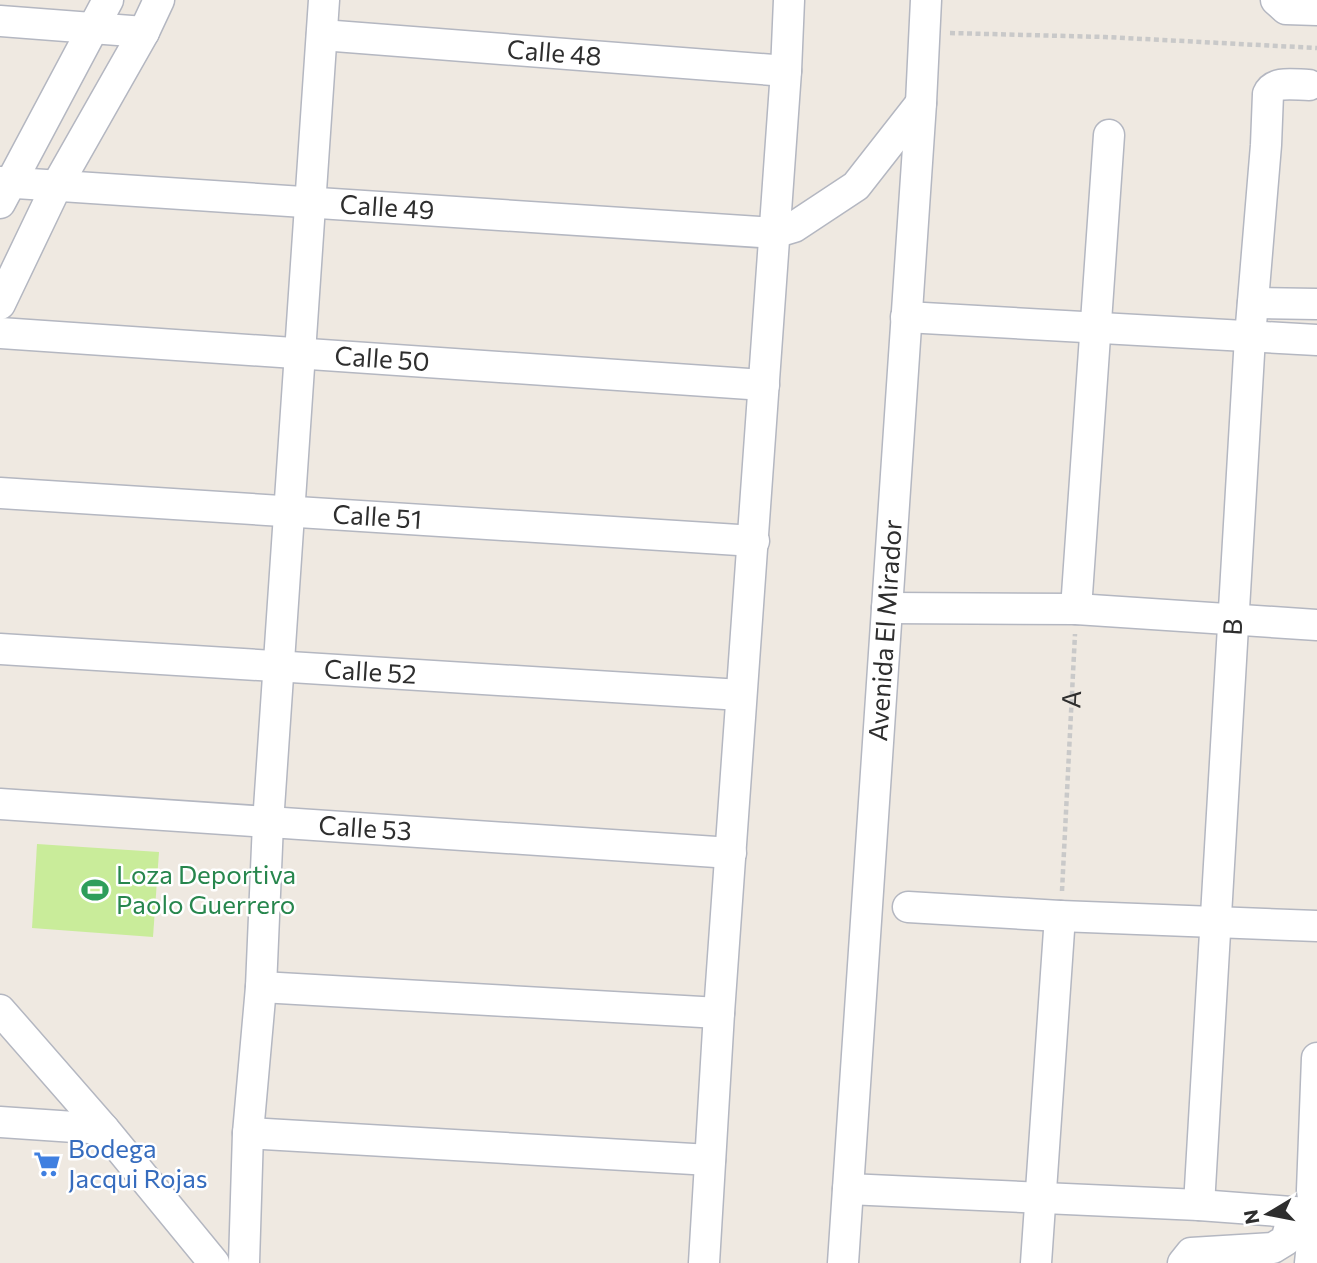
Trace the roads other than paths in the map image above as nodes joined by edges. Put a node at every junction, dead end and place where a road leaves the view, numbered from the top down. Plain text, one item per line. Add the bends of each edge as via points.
1 (108, 0) edge
2 (159, 0) edge
3 (324, 0) edge
4 (789, 0) edge
5 (926, 0) edge
6 (1276, 0) edge
7 (1317, 10) edge
8 (0, 22) edge
9 (94, 28) junction
10 (144, 32) junction
11 (322, 35) junction
12 (786, 71) junction
13 (1309, 85) dead end
14 (921, 103) junction
15 (1109, 135) dead end
16 (56, 187) junction
17 (4, 189) edge
18 (310, 202) junction
19 (774, 233) junction
20 (1253, 303) junction
21 (0, 304) edge
22 (1317, 304) edge
23 (906, 317) junction
24 (1097, 329) junction
25 (0, 333) edge
26 (1250, 337) junction
27 (1317, 340) edge
28 (300, 353) junction
29 (764, 385) junction
30 (0, 493) edge
31 (289, 511) junction
32 (754, 541) junction
33 (887, 608) junction
34 (1076, 609) junction
35 (1233, 619) junction
36 (1317, 625) edge
37 (0, 649) edge
38 (278, 667) junction
39 (741, 695) junction
40 (0, 804) edge
41 (268, 823) junction
42 (731, 853) junction
43 (908, 907) dead end
44 (1060, 916) junction
45 (1215, 922) junction
46 (1317, 926) edge
47 (261, 986) junction
48 (0, 1010) edge
49 (719, 1013) junction
50 (1317, 1058) edge
51 (0, 1122) edge
52 (104, 1129) junction
53 (248, 1133) junction
54 (710, 1160) junction
55 (848, 1189) junction
56 (1040, 1196) junction
57 (1199, 1205) junction
58 (1308, 1214) edge
59 (214, 1263) edge
60 (244, 1263) edge
61 (704, 1263) edge
62 (844, 1263) edge
63 (1036, 1263) edge
64 (1183, 1263) edge
65 (1310, 1263) edge

1 - 9 street
2 - 10 street
3 - 11 street
4 - 12 street
5 - 14 street, Avenida El Mirador
6 - 7 street via 1286,9
8 - 9 street
9 - 10 street
9 - 17 street
10 - 16 street
11 - 12 street, Calle 48
11 - 18 street
12 - 19 street
13 - 20 street, B via 1276,85 1268,94
14 - 19 street via 856,186 794,227
14 - 23 street, Avenida El Mirador
15 - 24 street
16 - 17 street, Calle 49
16 - 18 street, Calle 49
16 - 21 street
18 - 19 street, Calle 49
18 - 28 street
19 - 29 street
20 - 22 street
20 - 26 street, B
23 - 24 street
23 - 33 street, Avenida El Mirador
24 - 26 street
24 - 34 street
25 - 28 street, Calle 50
26 - 27 street
26 - 35 street, B
28 - 29 street, Calle 50
28 - 31 street
29 - 32 street
30 - 31 street, Calle 51
31 - 32 street, Calle 51
31 - 38 street
32 - 39 street
33 - 34 street
33 - 55 street, Avenida El Mirador
34 - 35 street
35 - 36 street
35 - 45 street, B
37 - 38 street, Calle 52
38 - 39 street, Calle 52
38 - 41 street
39 - 42 street
40 - 41 street, Calle 53
41 - 42 street, Calle 53
41 - 47 street
42 - 49 street
43 - 44 street
44 - 45 street
44 - 56 street
45 - 46 street
45 - 57 street, B
47 - 49 street
47 - 53 street
48 - 52 street
49 - 54 street
50 - 58 street
51 - 52 street
52 - 59 street
53 - 54 street
53 - 60 street
54 - 61 street
55 - 56 street
55 - 62 street, Avenida El Mirador
56 - 57 street
56 - 63 street
57 - 58 street
58 - 64 street via 1279,1246 1191,1253
58 - 65 street

